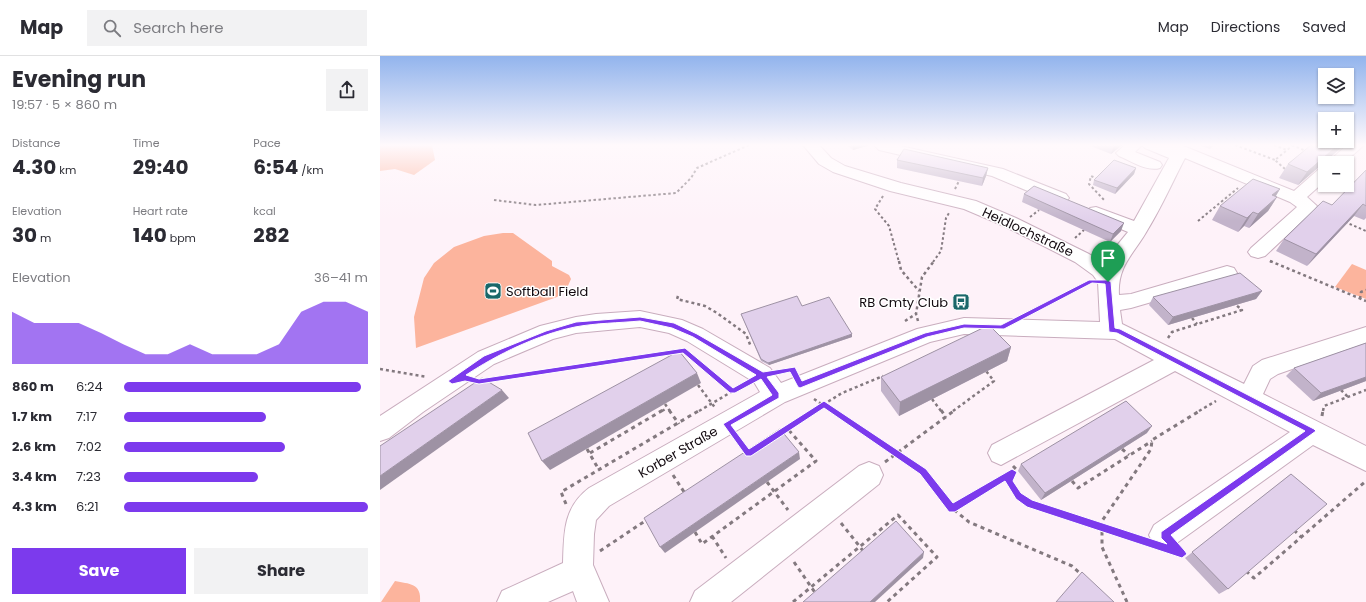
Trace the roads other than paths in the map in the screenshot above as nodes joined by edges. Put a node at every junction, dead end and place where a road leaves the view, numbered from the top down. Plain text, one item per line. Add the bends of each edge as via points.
1 (844, 170) edge
2 (990, 170) edge
3 (1163, 170) edge
4 (1227, 170) edge
5 (1318, 178) edge
6 (1296, 198) junction
7 (1135, 228) junction
8 (1263, 256) road end
9 (1227, 273) dead end
10 (1108, 282) junction
11 (1109, 304) junction
12 (1111, 330) junction
13 (1364, 335) dead end
14 (1167, 356) junction
15 (1241, 394) junction
16 (776, 395) junction
17 (380, 430) edge
18 (1315, 433) junction
19 (1366, 459) edge
20 (1007, 463) road end
21 (869, 475) road end
22 (1162, 543) road end
23 (579, 568) junction
24 (513, 602) edge
25 (593, 602) edge
26 (706, 602) edge

1 - 10 street, Heidlochstraße via 885,184 951,199 999,217 1082,258 1100,270
2 - 7 street
3 - 7 street
4 - 6 street
5 - 6 street
6 - 8 street via 1308,206
7 - 10 street via 1117,259
9 - 11 street via 1131,301
10 - 11 street
11 - 12 street
12 - 14 street via 1118,331
12 - 16 street, Korber Straße via 964,326 925,335
13 - 15 street via 1270,367
14 - 15 street
14 - 20 street
15 - 18 street
16 - 17 street via 762,375 695,335 674,326 640,319 576,325 548,332 486,358
16 - 23 street, Korber Straße via 599,497 588,506 582,517 579,534
18 - 19 street
18 - 22 street
21 - 26 street
23 - 24 street
23 - 25 street, Korber Straße

